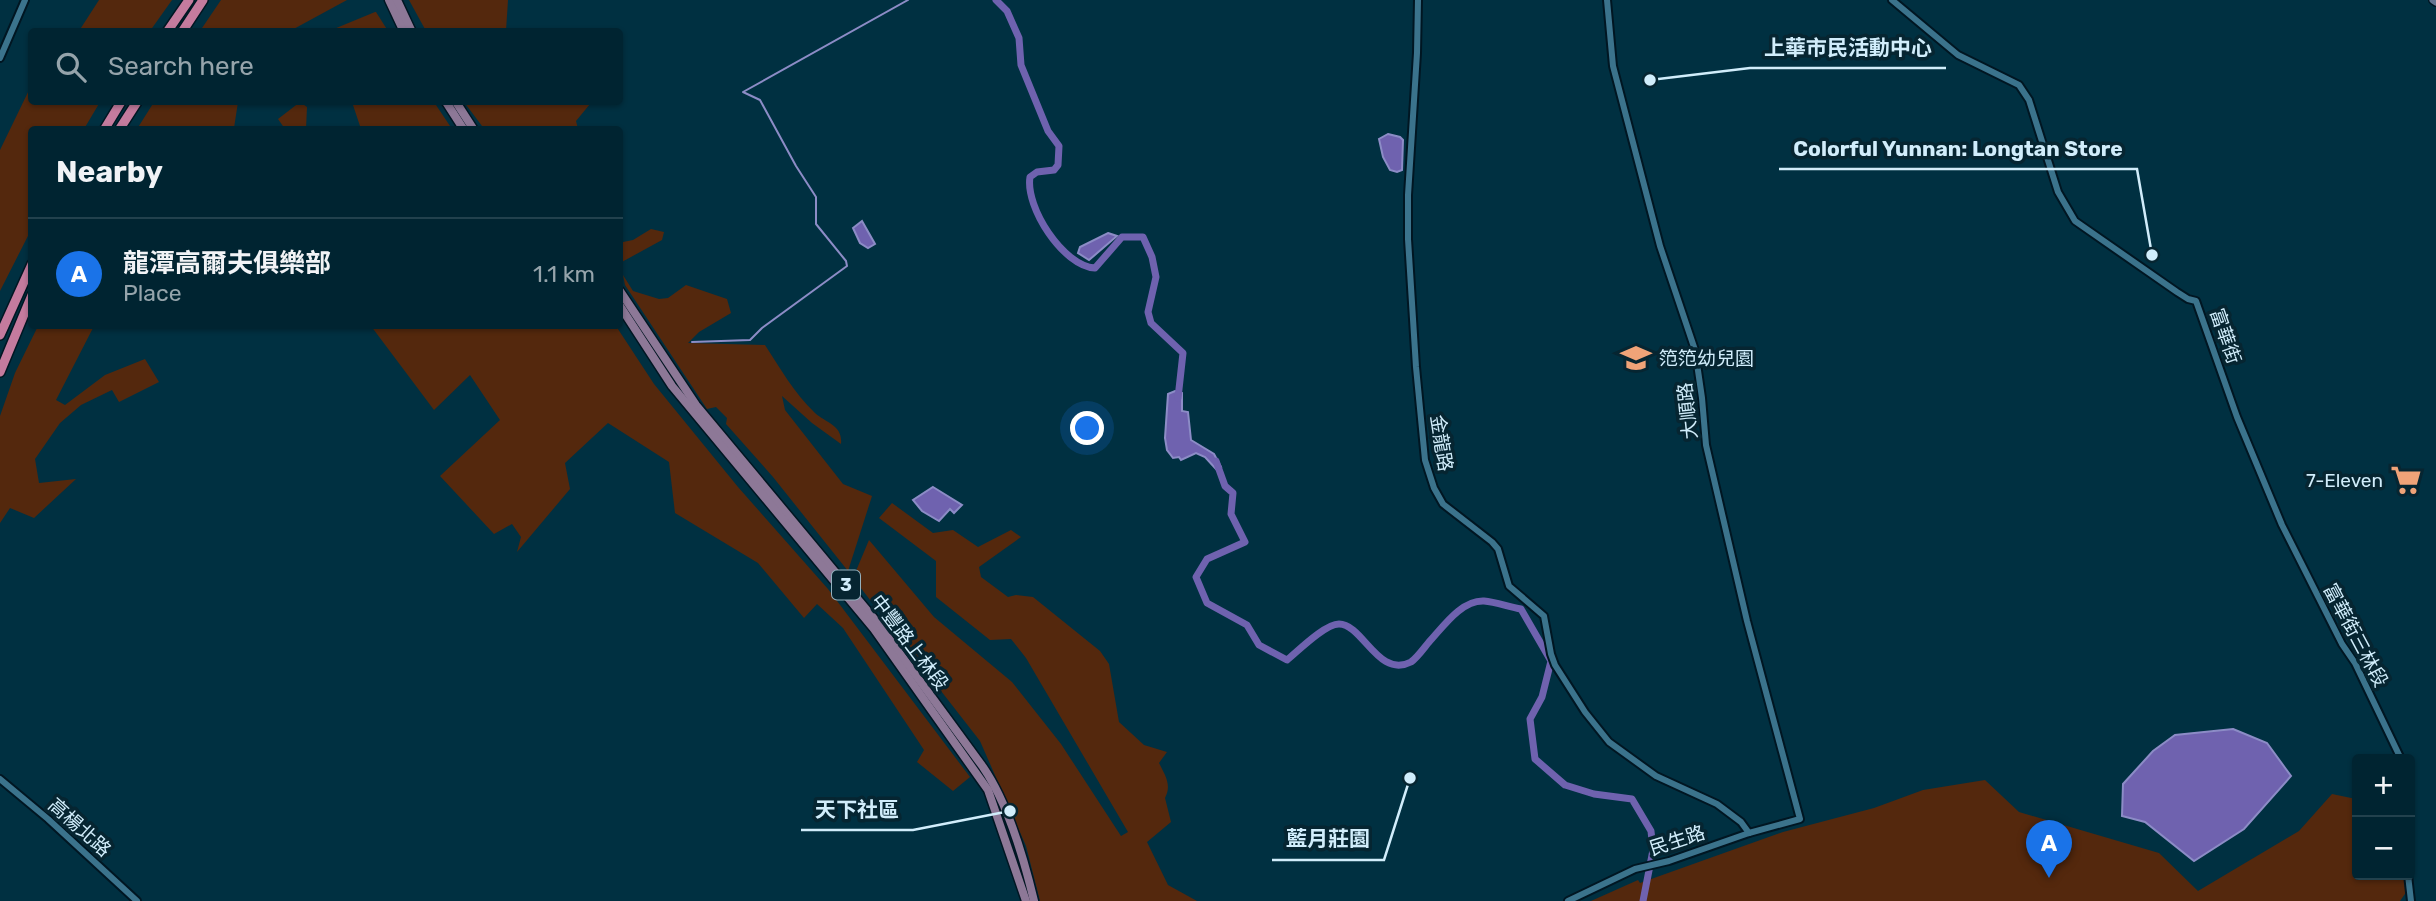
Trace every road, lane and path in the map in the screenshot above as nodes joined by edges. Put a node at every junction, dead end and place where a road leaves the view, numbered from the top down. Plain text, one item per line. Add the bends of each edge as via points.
1 (25, 0) edge
2 (189, 0) edge
3 (203, 0) edge
4 (389, 0) edge
5 (397, 0) edge
6 (1418, 0) edge
7 (1606, 0) edge
8 (1892, 0) edge
9 (170, 28) edge
10 (185, 28) edge
11 (402, 28) edge
12 (410, 28) edge
13 (0, 58) edge
14 (119, 105) edge
15 (135, 105) edge
16 (448, 105) edge
17 (458, 105) edge
18 (106, 126) edge
19 (122, 126) edge
20 (461, 126) edge
21 (471, 126) edge
22 (28, 273) edge
23 (623, 296) edge
24 (28, 305) edge
25 (623, 311) edge
26 (0, 335) edge
27 (0, 372) edge
28 (2282, 525) joint
29 (2399, 754) edge
30 (0, 779) edge
31 (1800, 819) joint
32 (1749, 833) junction
33 (2409, 880) edge
34 (1029, 899) edge
35 (137, 901) edge
36 (1568, 901) edge
37 (2412, 901) edge

1 - 13 street
2 - 9 highway
3 - 10 highway
4 - 11 main road
5 - 12 main road
6 - 32 street, 金龍路 via 1408,239 1429,475 1443,504 1498,549 1509,586 1544,616 1555,665 1601,735 1656,776 1724,808
7 - 31 street, 大順路 via 1612,66 1660,246 1695,350 1706,445 1746,621
8 - 28 street, 富華街 via 1958,55 2019,85 2029,100 2057,191 2076,221 2196,301
14 - 18 highway
15 - 19 highway
16 - 20 main road
17 - 21 main road
22 - 26 highway
23 - 34 main road, 中豐路上林段 / 3 via 696,405 876,621 983,766 1005,810
24 - 27 highway
25 - 34 main road, 中豐路上林段 / 3 via 672,386 874,629 988,790
28 - 29 street, 富華街三林段
30 - 35 street, 高楊北路
31 - 32 street, 民生路
32 - 36 street, 民生路 via 1635,869
33 - 37 street

